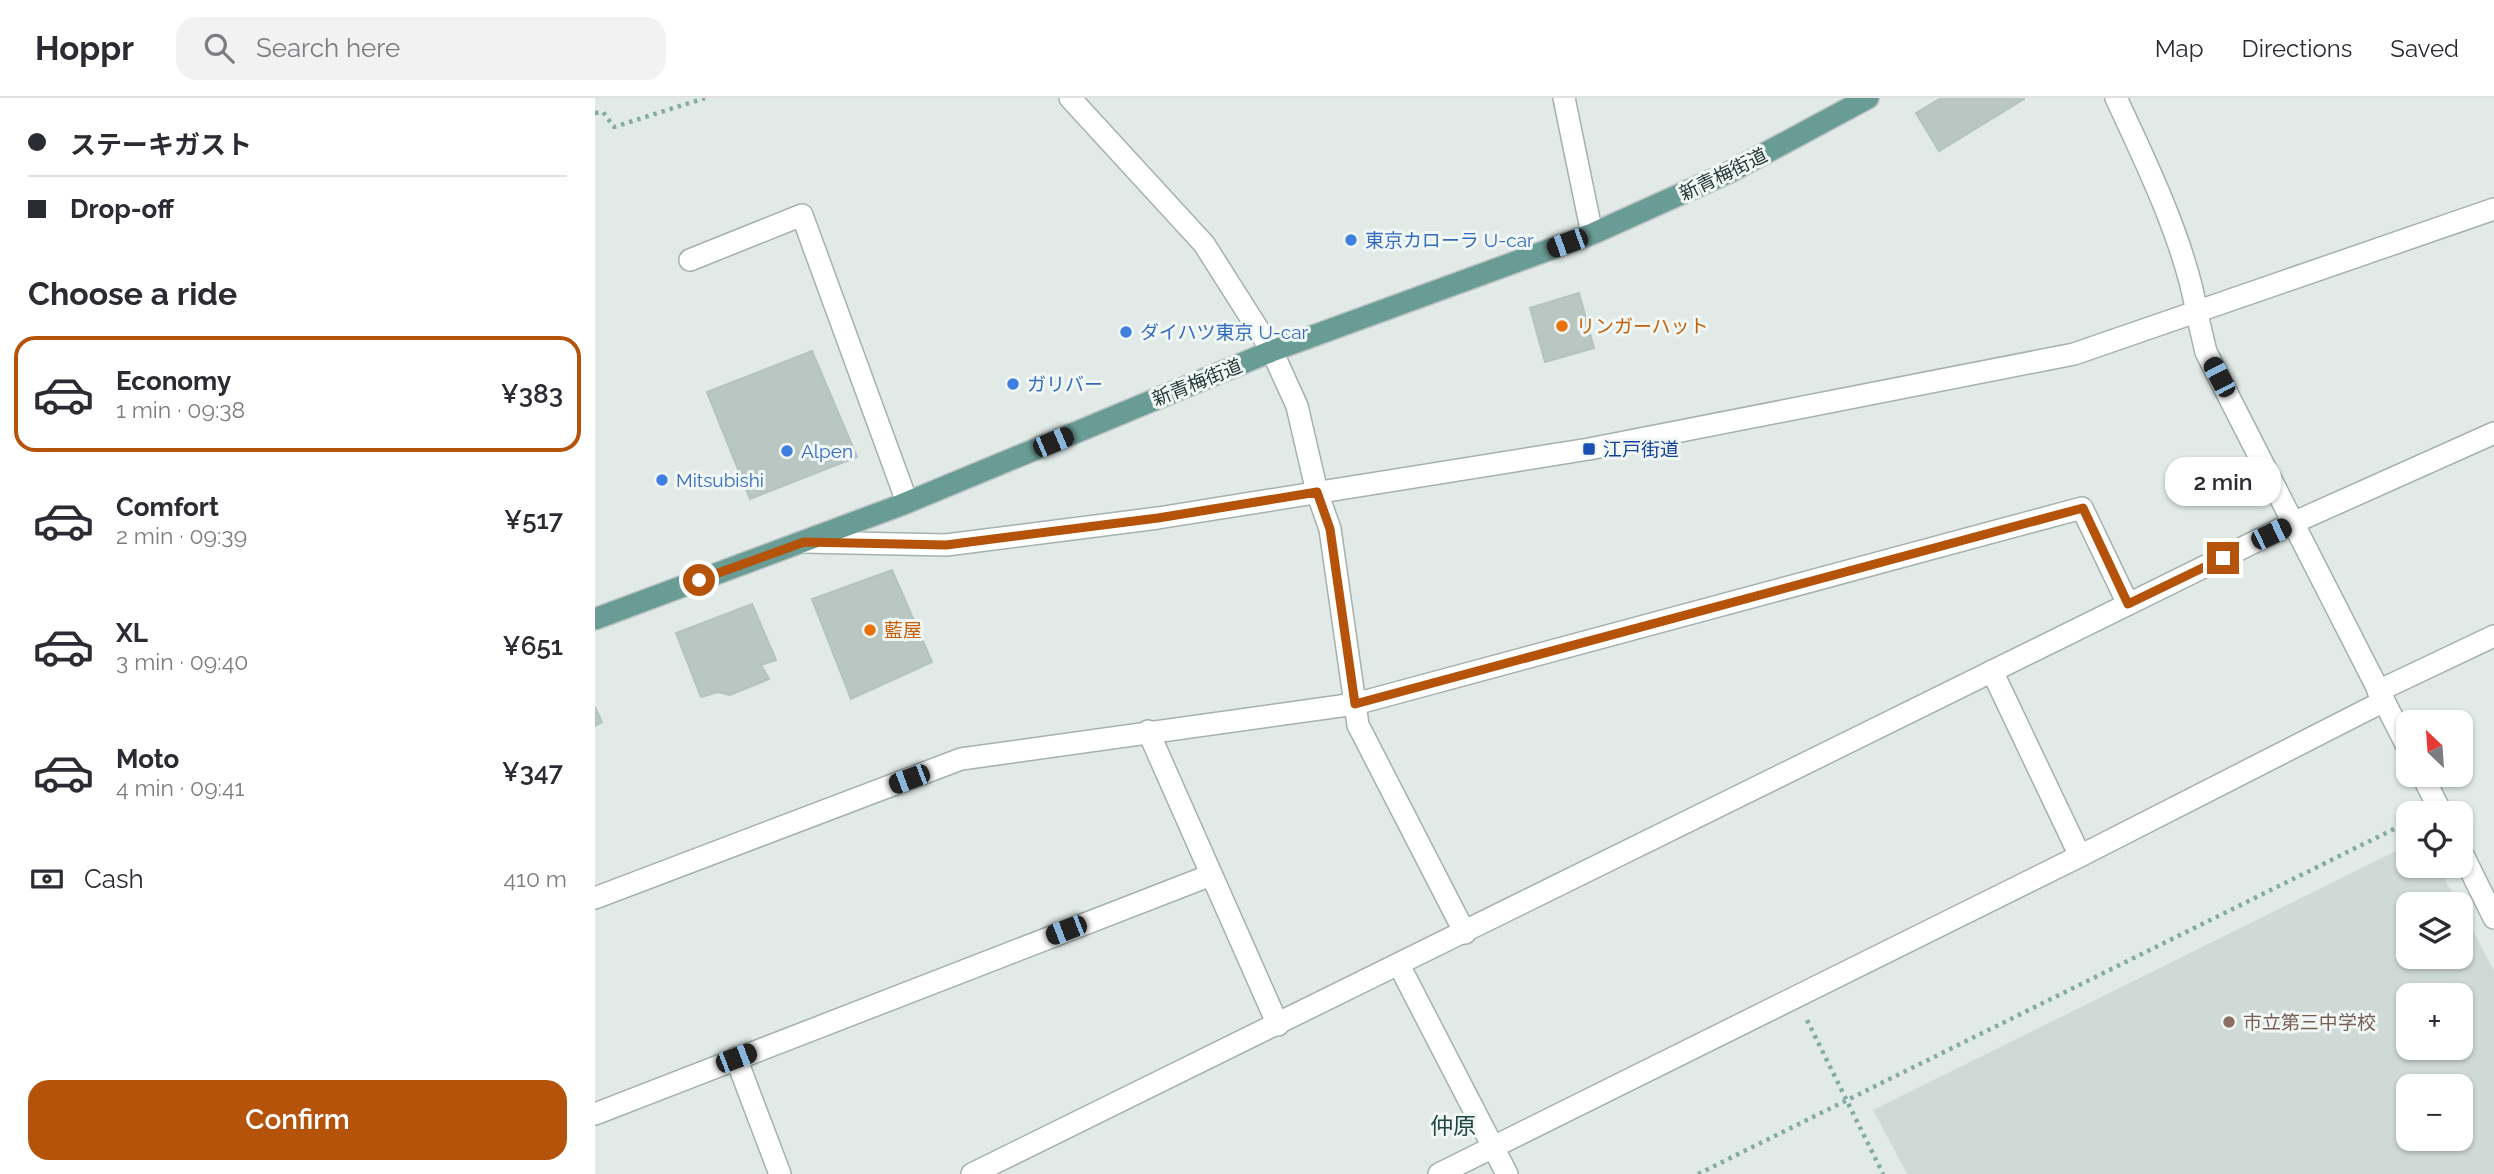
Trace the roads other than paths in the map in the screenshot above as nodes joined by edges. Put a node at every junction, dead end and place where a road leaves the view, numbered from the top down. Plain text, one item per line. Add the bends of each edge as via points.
1 (1070, 98) edge
2 (1564, 98) edge
3 (1868, 98) edge
4 (2116, 98) edge
5 (2494, 209) edge
6 (1592, 234) junction
7 (689, 260) dead end
8 (2197, 314) junction
9 (1272, 351) junction
10 (2494, 433) edge
11 (1317, 492) junction
12 (907, 502) junction
13 (2295, 522) junction
14 (804, 542) junction
15 (2128, 604) junction
16 (595, 619) edge
17 (2494, 636) edge
18 (1992, 671) junction
19 (2381, 696) junction
20 (1355, 704) junction
21 (2396, 725) edge
22 (1148, 731) junction
23 (2080, 856) junction
24 (2473, 870) edge
25 (1210, 875) junction
26 (2488, 893) edge
27 (595, 898) edge
28 (2494, 918) edge
29 (1465, 933) junction
30 (1399, 965) junction
31 (1278, 1025) junction
32 (736, 1058) junction
33 (595, 1114) edge
34 (1493, 1147) junction
35 (780, 1174) edge
36 (972, 1174) edge
37 (1439, 1174) edge
38 (1507, 1174) edge

1 - 9 street via 1204,244
2 - 6 street
3 - 6 main road, 新青梅街道 via 1733,171
4 - 8 street via 2178,247
5 - 8 street
6 - 9 main road, 新青梅街道
7 - 12 street via 802,215
8 - 11 street via 2074,354 1589,449
8 - 13 street via 2206,352
9 - 11 street via 1297,406
9 - 12 main road, 新青梅街道
10 - 13 street
11 - 14 street via 946,545
11 - 20 street via 1330,529
12 - 14 main road, 新青梅街道
13 - 15 street
13 - 19 street
14 - 16 main road, 新青梅街道
15 - 18 street
15 - 20 street via 2083,508
17 - 19 street
18 - 23 street
18 - 29 street
19 - 21 street
19 - 23 street
20 - 22 street
20 - 29 street via 1358,725
22 - 25 street
22 - 27 street via 961,759
23 - 34 street
24 - 26 street
25 - 31 street
25 - 32 street
26 - 28 street
29 - 30 street
30 - 31 street
30 - 34 street
31 - 36 street
32 - 33 street
32 - 35 street
34 - 37 street
34 - 38 street

